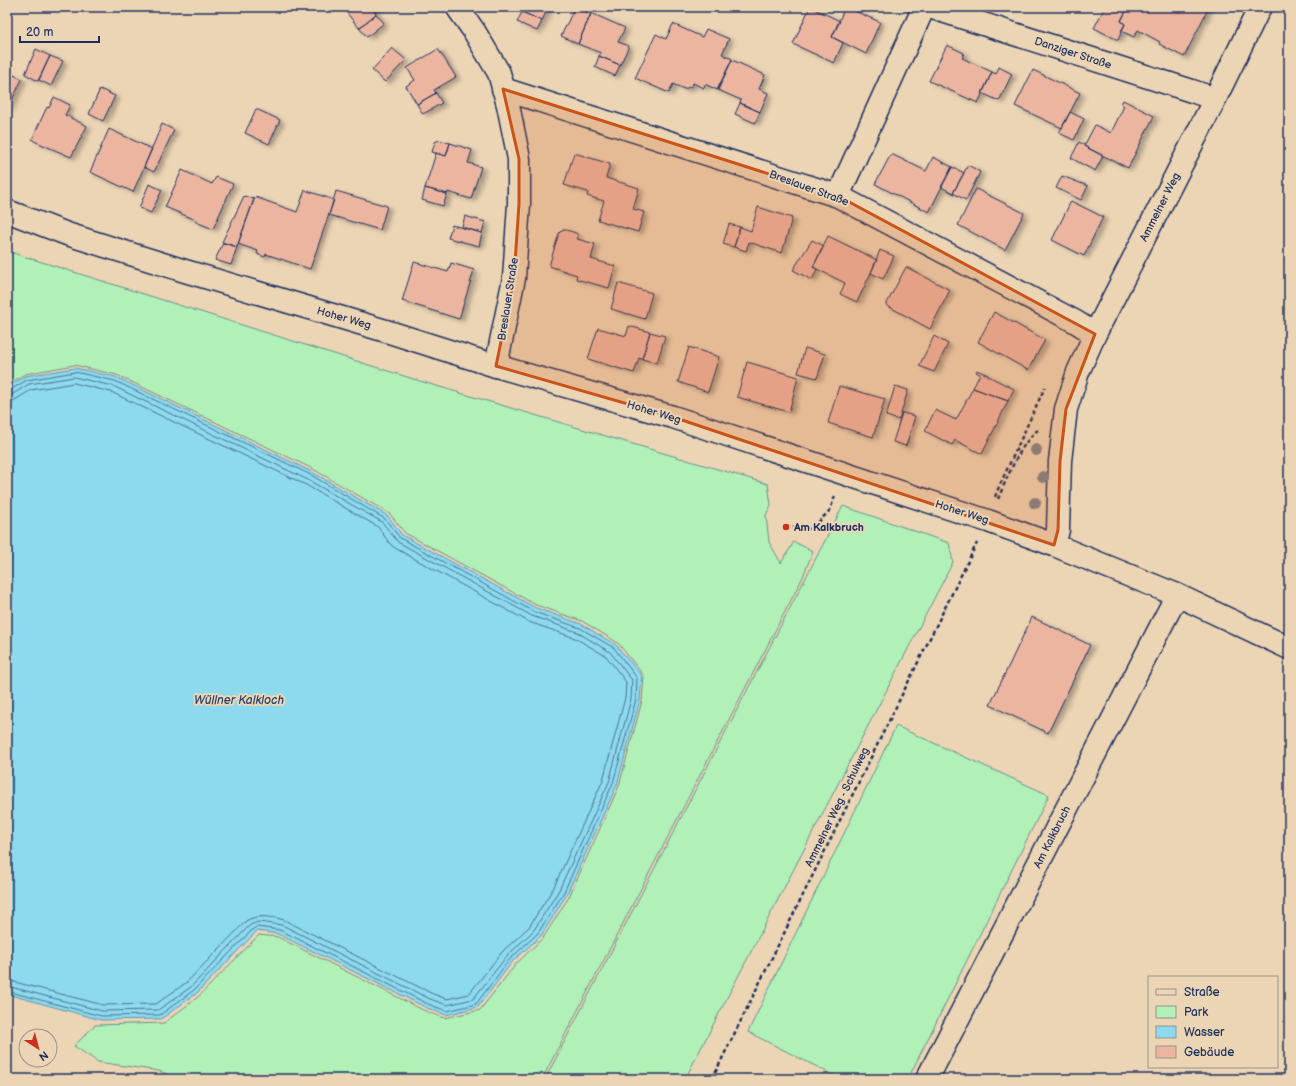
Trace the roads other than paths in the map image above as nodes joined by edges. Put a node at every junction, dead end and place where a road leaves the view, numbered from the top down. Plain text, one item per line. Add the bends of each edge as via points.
1 (457, 7) edge
2 (924, 7) edge
3 (930, 7) edge
4 (1260, 7) edge
5 (503, 89) junction
6 (1215, 99) junction
7 (838, 196) junction
8 (7, 211) edge
9 (1095, 334) junction
10 (496, 366) junction
11 (1054, 545) junction
12 (1177, 595) junction
13 (1289, 648) edge
14 (927, 1079) edge

1 - 5 street, Breslauer Straße via 499,74
2 - 7 street
3 - 6 street, Danziger Straße
4 - 6 street, Ammelner Weg
5 - 7 street, Breslauer Straße
5 - 10 street, Breslauer Straße via 519,159 520,204 514,278
6 - 9 street, Ammelner Weg
7 - 9 street, Breslauer Straße
8 - 10 street, Hoher Weg via 67,234 170,267
9 - 11 street, Ammelner Weg via 1078,372 1066,409 1060,461 1058,530
10 - 11 street, Hoher Weg via 673,417
11 - 12 street, Hoher Weg
12 - 13 street, Hoher Weg
12 - 14 street, Am Kalkbruch

